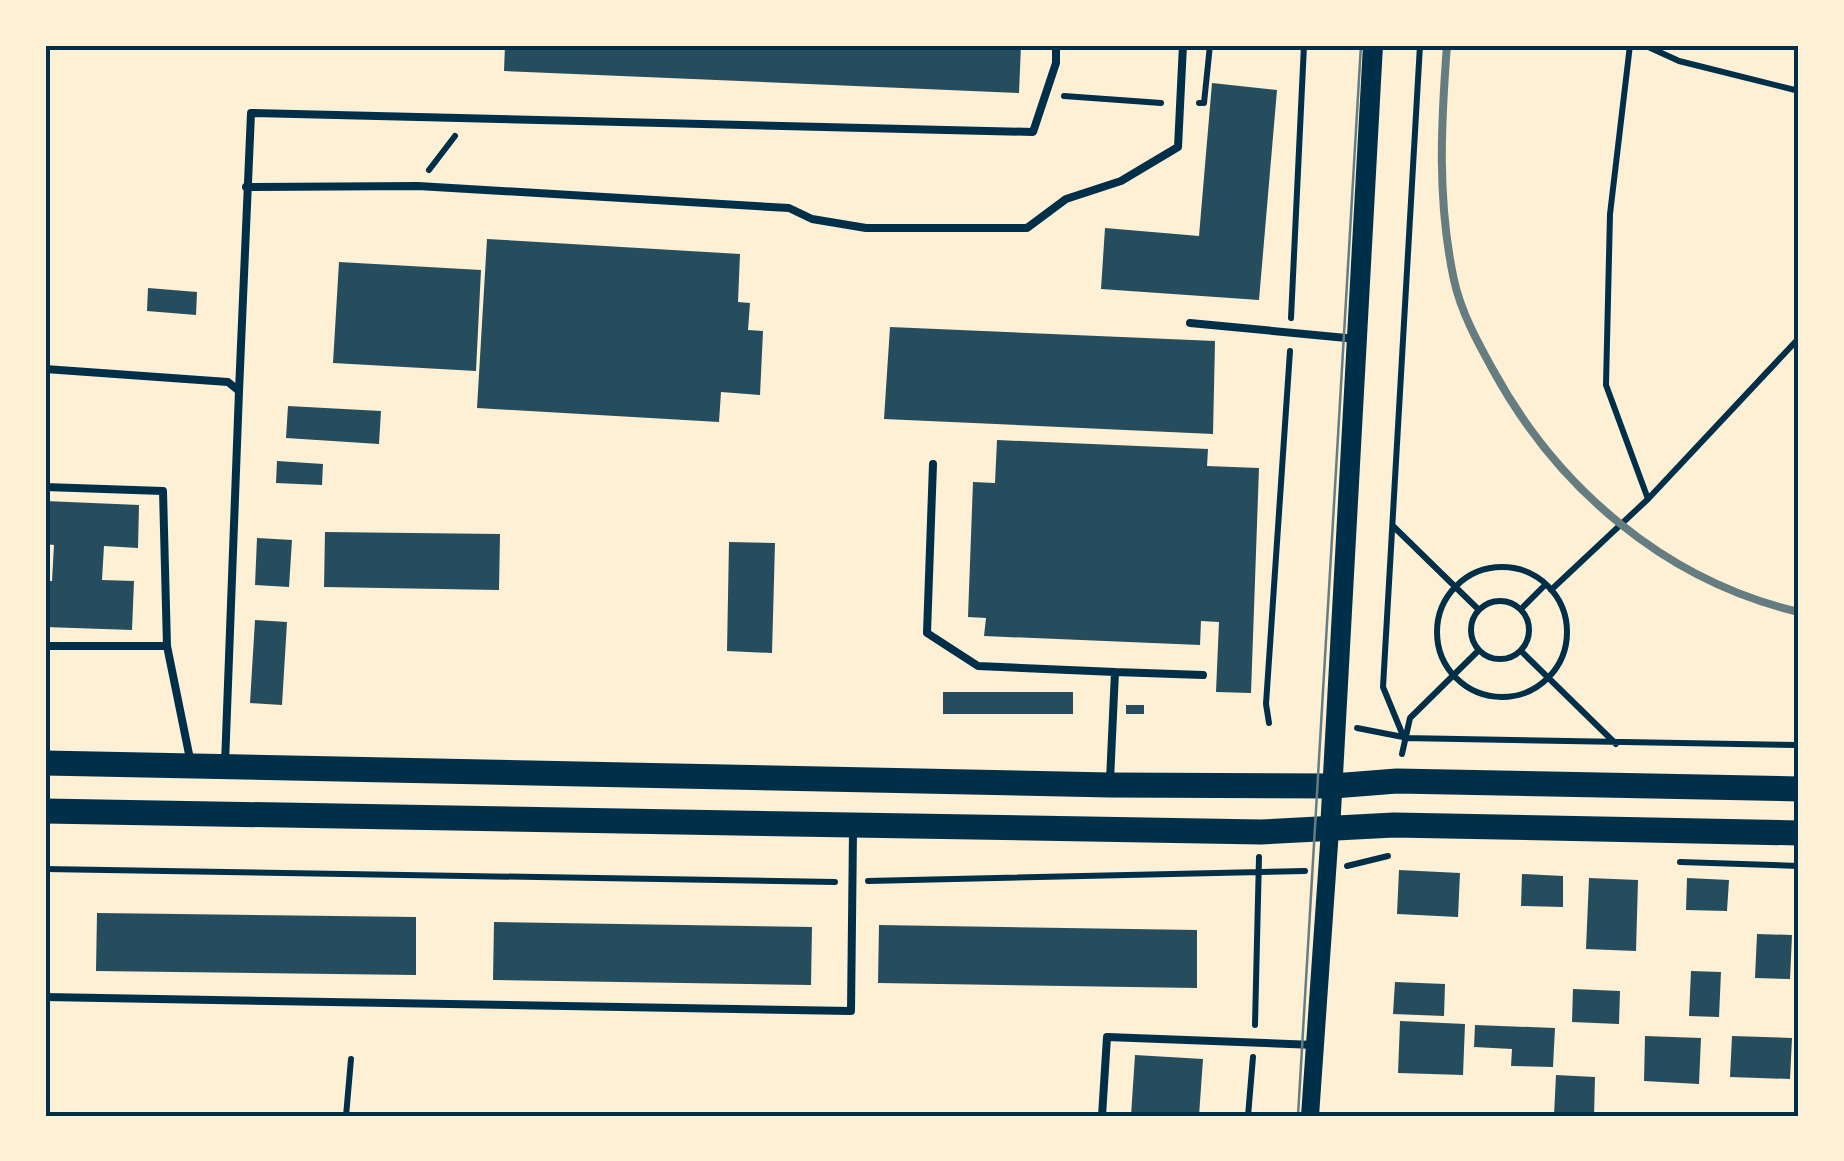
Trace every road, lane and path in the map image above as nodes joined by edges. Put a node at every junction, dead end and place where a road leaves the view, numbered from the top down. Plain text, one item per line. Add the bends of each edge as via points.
1 (1056, 45) edge
2 (1183, 45) edge
3 (1210, 45) edge
4 (1304, 45) edge
5 (1373, 45) edge
6 (1420, 45) edge
7 (1630, 45) edge
8 (1644, 45) edge
9 (1799, 90) edge
10 (1045, 95) junction
11 (1181, 104) junction
12 (471, 115) junction
13 (418, 186) junction
14 (246, 187) junction
15 (1190, 323) dead end
16 (1291, 333) junction
17 (1799, 338) edge
18 (1357, 340) junction
19 (45, 368) edge
20 (238, 391) junction
21 (933, 464) dead end
22 (45, 487) edge
23 (1648, 499) junction
24 (1393, 526) junction
25 (1455, 587) junction
26 (1548, 587) junction
27 (1521, 609) junction
28 (1479, 610) junction
29 (45, 646) edge
30 (167, 646) junction
31 (1479, 650) junction
32 (1521, 651) junction
33 (1115, 672) junction
34 (1452, 675) junction
35 (1203, 676) dead end
36 (1548, 678) junction
37 (1270, 723) dead end
38 (1335, 724) junction
39 (1404, 738) junction
40 (1617, 745) junction
41 (1799, 745) edge
42 (45, 763) edge
43 (191, 764) junction
44 (225, 764) junction
45 (1110, 785) junction
46 (1333, 786) junction
47 (1799, 789) edge
48 (45, 811) edge
49 (853, 825) junction
50 (1330, 830) junction
51 (1261, 832) junction
52 (1799, 833) edge
53 (1400, 853) dead end
54 (45, 869) edge
55 (1326, 871) junction
56 (1257, 872) junction
57 (852, 882) junction
58 (45, 998) edge
59 (1254, 1043) junction
60 (1315, 1045) junction
61 (351, 1060) dead end
62 (346, 1116) edge
63 (1102, 1116) edge
64 (1248, 1116) edge
65 (1310, 1116) edge

1 - 10 lane
2 - 11 lane
3 - 11 path via 1204,103
4 - 16 path
5 - 18 main road
6 - 24 path
7 - 23 path via 1610,214 1606,385
8 - 9 path via 1679,61
10 - 11 path
10 - 12 lane via 1033,132
11 - 13 lane via 1178,147 1121,181 1066,199 1026,228 866,228 789,208
12 - 13 path
12 - 14 lane via 251,113
13 - 14 lane
14 - 20 lane
15 - 16 lane
16 - 18 lane
16 - 37 path via 1266,704
17 - 23 path
18 - 38 main road
19 - 20 lane via 228,382
20 - 44 lane
21 - 33 lane via 927,633 978,666
22 - 30 lane via 163,491
23 - 26 path
24 - 25 path
24 - 39 path via 1383,687
25 - 26 path via 1473,574 1506,567
25 - 28 path
25 - 34 path via 1436,627
26 - 27 path
26 - 36 path via 1561,606 1566,642
27 - 28 path via 1500,601
27 - 32 path via 1530,634
28 - 31 path via 1471,630
29 - 30 lane
30 - 43 lane
31 - 32 path via 1500,660
31 - 34 path
32 - 36 path
33 - 35 lane
33 - 45 lane
34 - 36 path via 1502,697
34 - 39 path via 1410,718
36 - 40 path
38 - 39 path
38 - 46 main road
39 - 40 path
40 - 41 path
42 - 43 main road
43 - 44 main road
44 - 45 main road
45 - 46 main road
46 - 47 main road via 1397,781
46 - 50 main road
48 - 49 main road
49 - 51 main road
49 - 57 lane
50 - 51 main road
50 - 52 main road via 1394,825
50 - 55 street
51 - 56 path
53 - 55 path
54 - 57 path
55 - 56 path
55 - 60 street
56 - 57 path
56 - 59 path
57 - 58 lane via 851,1011
59 - 60 lane
59 - 63 lane via 1107,1037
59 - 64 path
60 - 65 street
61 - 62 path

